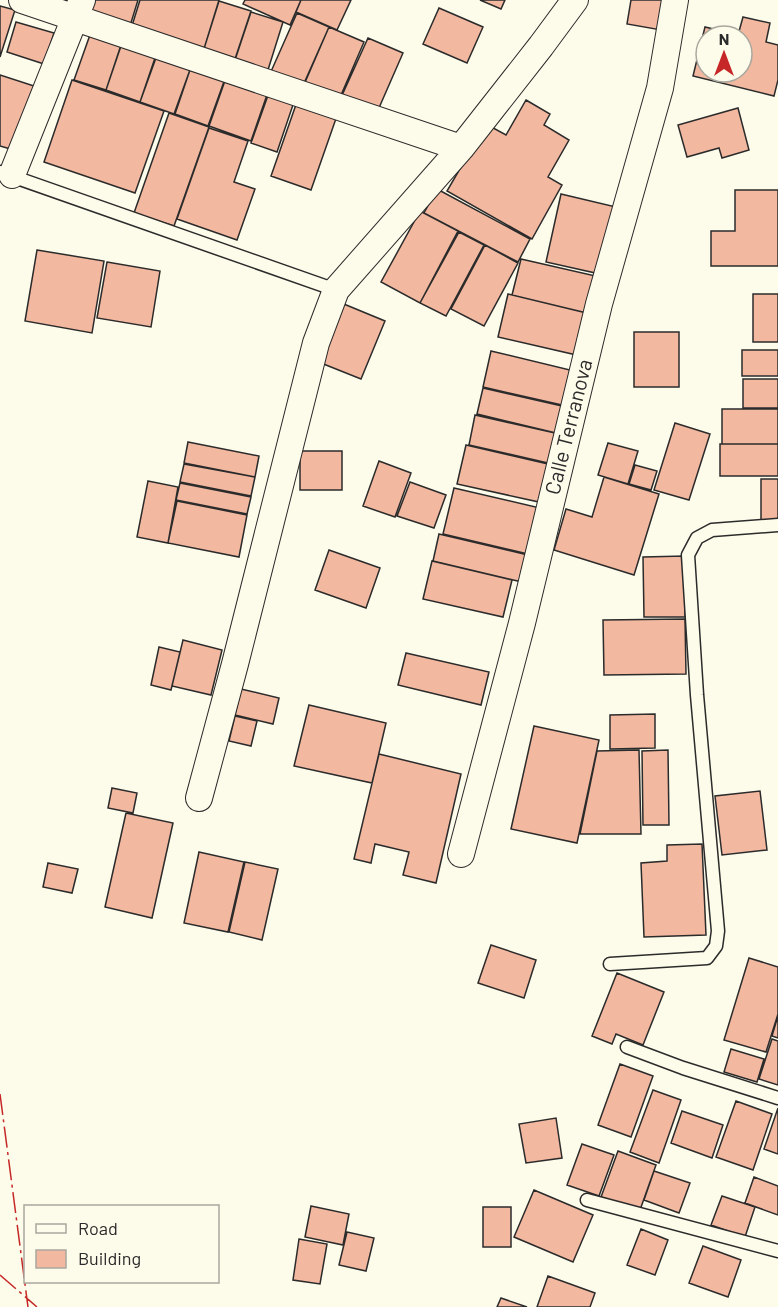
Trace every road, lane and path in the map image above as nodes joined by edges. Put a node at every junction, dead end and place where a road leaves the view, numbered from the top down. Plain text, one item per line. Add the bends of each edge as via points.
1 (21, 0) edge
2 (575, 0) edge
3 (675, 0) edge
4 (78, 9) edge
5 (461, 148) junction
6 (6, 173) edge
7 (336, 290) junction
8 (778, 525) edge
9 (199, 798) dead end
10 (461, 854) dead end
11 (610, 964) dead end
12 (627, 1047) dead end
13 (778, 1098) edge
14 (587, 1200) dead end
15 (778, 1251) edge

1 - 4 street
2 - 5 street
3 - 10 street, Calle Terranova via 660,88 599,304
4 - 5 street
4 - 6 street
5 - 7 street
6 - 7 lane
7 - 9 street via 315,343
8 - 11 lane via 712,530 698,538 688,555 716,945 707,958
12 - 13 lane
14 - 15 lane

